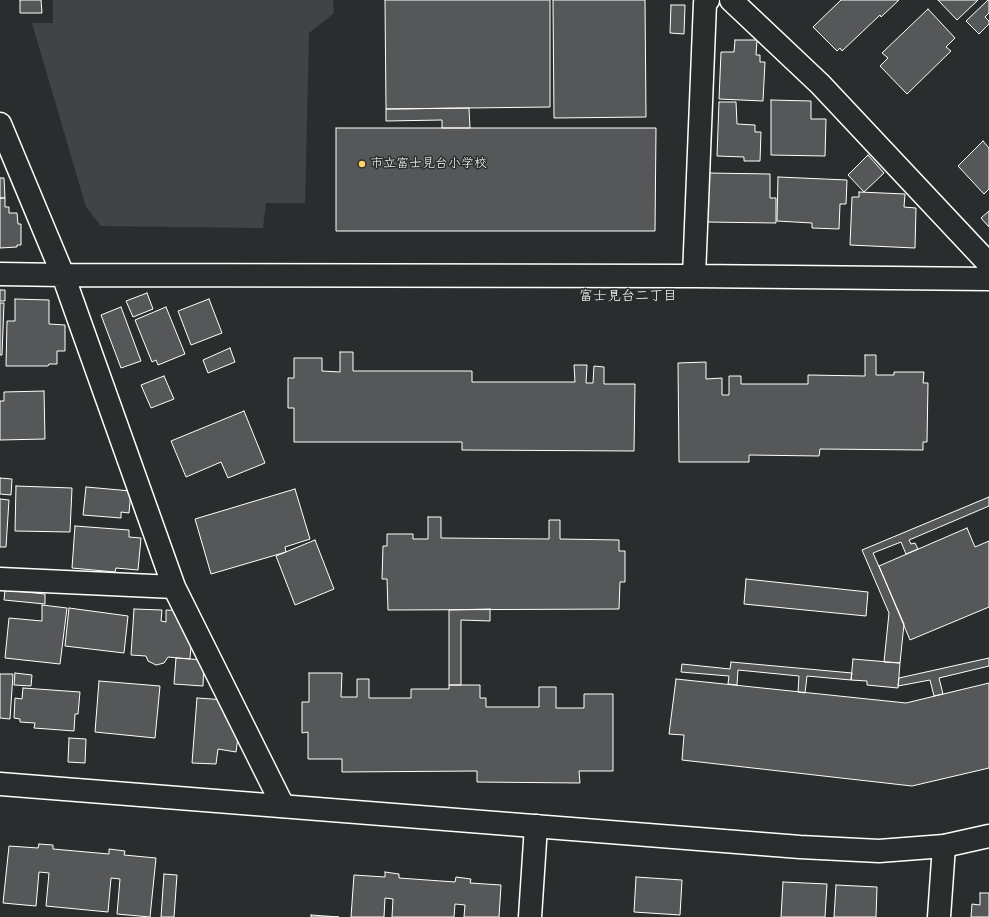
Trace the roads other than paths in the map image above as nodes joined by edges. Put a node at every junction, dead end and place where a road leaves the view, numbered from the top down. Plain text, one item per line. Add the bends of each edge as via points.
1 (708, 0) edge
2 (731, 0) edge
3 (0, 124) edge
4 (989, 264) edge
5 (0, 274) edge
6 (63, 275) junction
7 (694, 276) junction
8 (989, 279) edge
9 (0, 579) edge
10 (174, 587) junction
11 (0, 784) edge
12 (283, 806) junction
13 (536, 826) junction
14 (989, 836) edge
15 (944, 846) junction
16 (530, 917) edge
17 (939, 917) edge

1 - 7 street via 705,3
2 - 4 street via 820,84
3 - 6 street
5 - 6 street
6 - 7 street
6 - 10 street
7 - 8 street
9 - 10 street
10 - 12 street
11 - 12 street
12 - 13 street
13 - 15 street via 808,848 879,851
13 - 16 street
14 - 15 street
15 - 17 street

